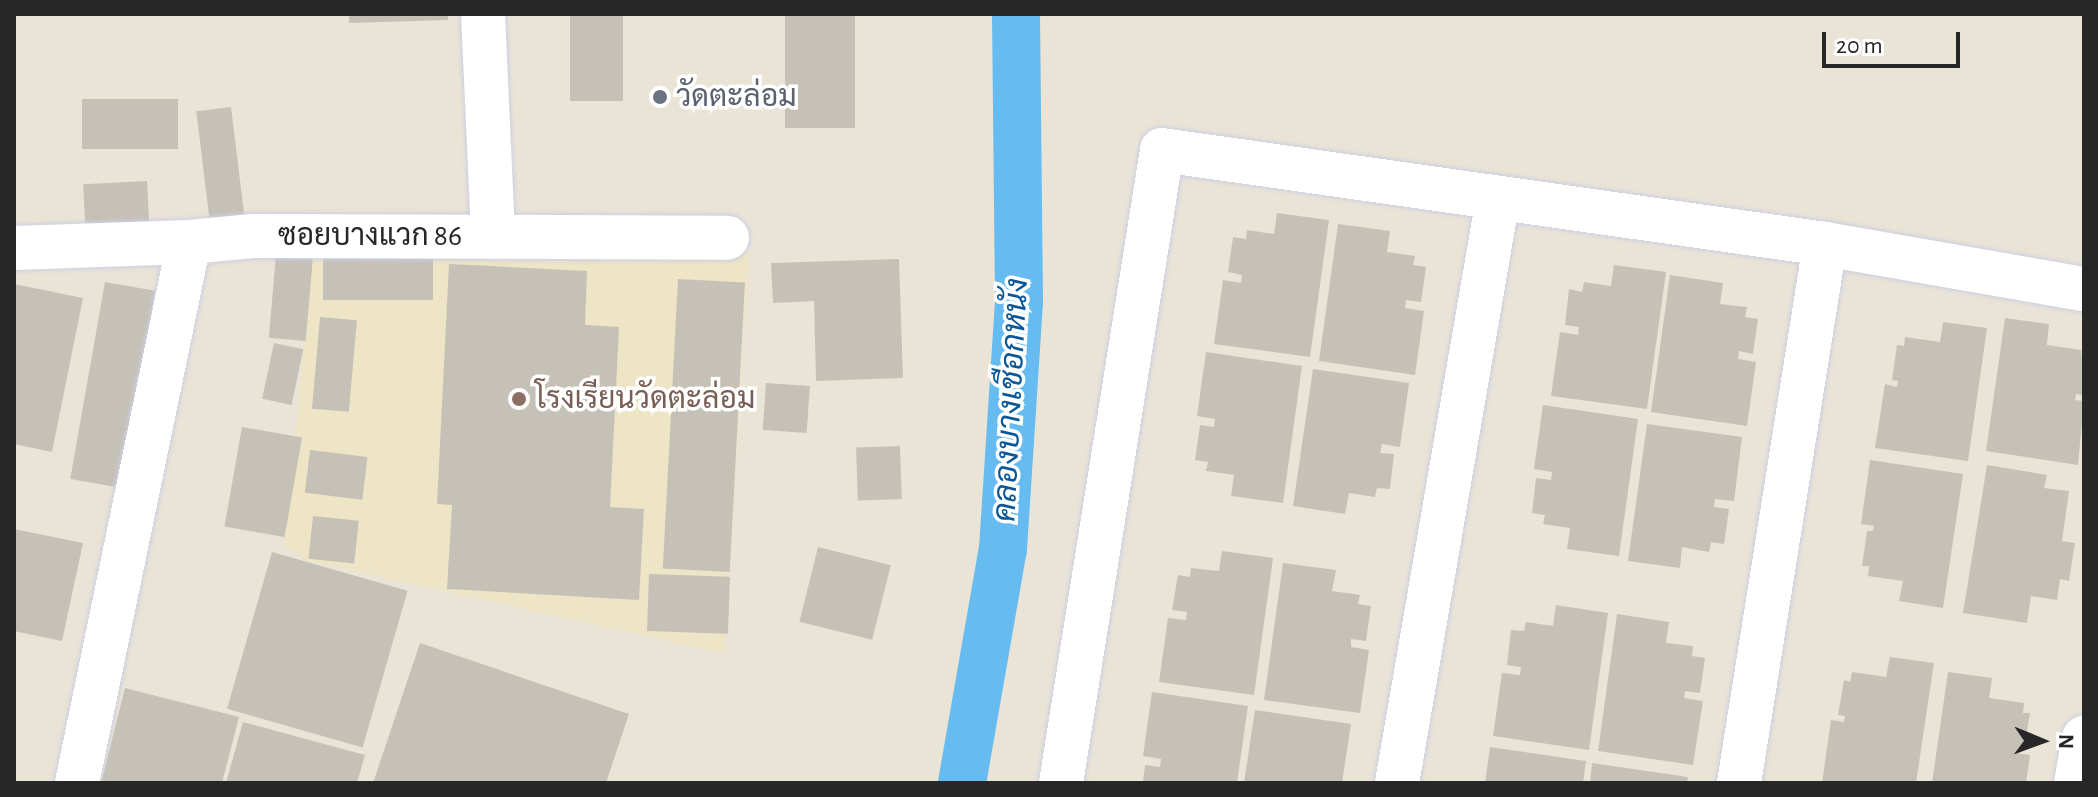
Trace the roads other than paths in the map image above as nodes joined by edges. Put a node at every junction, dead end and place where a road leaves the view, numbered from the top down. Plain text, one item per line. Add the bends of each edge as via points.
1 (483, 14) edge
2 (1498, 198) junction
3 (493, 237) junction
4 (727, 238) dead end
5 (189, 242) junction
6 (1825, 244) junction
7 (14, 248) edge
8 (2084, 289) edge
9 (2084, 738) edge
10 (77, 783) edge
11 (1061, 783) edge
12 (1397, 783) edge
13 (1739, 783) edge
14 (2076, 783) edge

1 - 3 street
2 - 6 street
2 - 11 street via 1162,150
2 - 12 street
3 - 4 street, ซอยบางแวก 86
3 - 5 street, ซอยบางแวก 86 via 253,236
5 - 7 street, ซอยบางแวก 86
5 - 10 street
6 - 8 street
6 - 13 street
9 - 14 street

